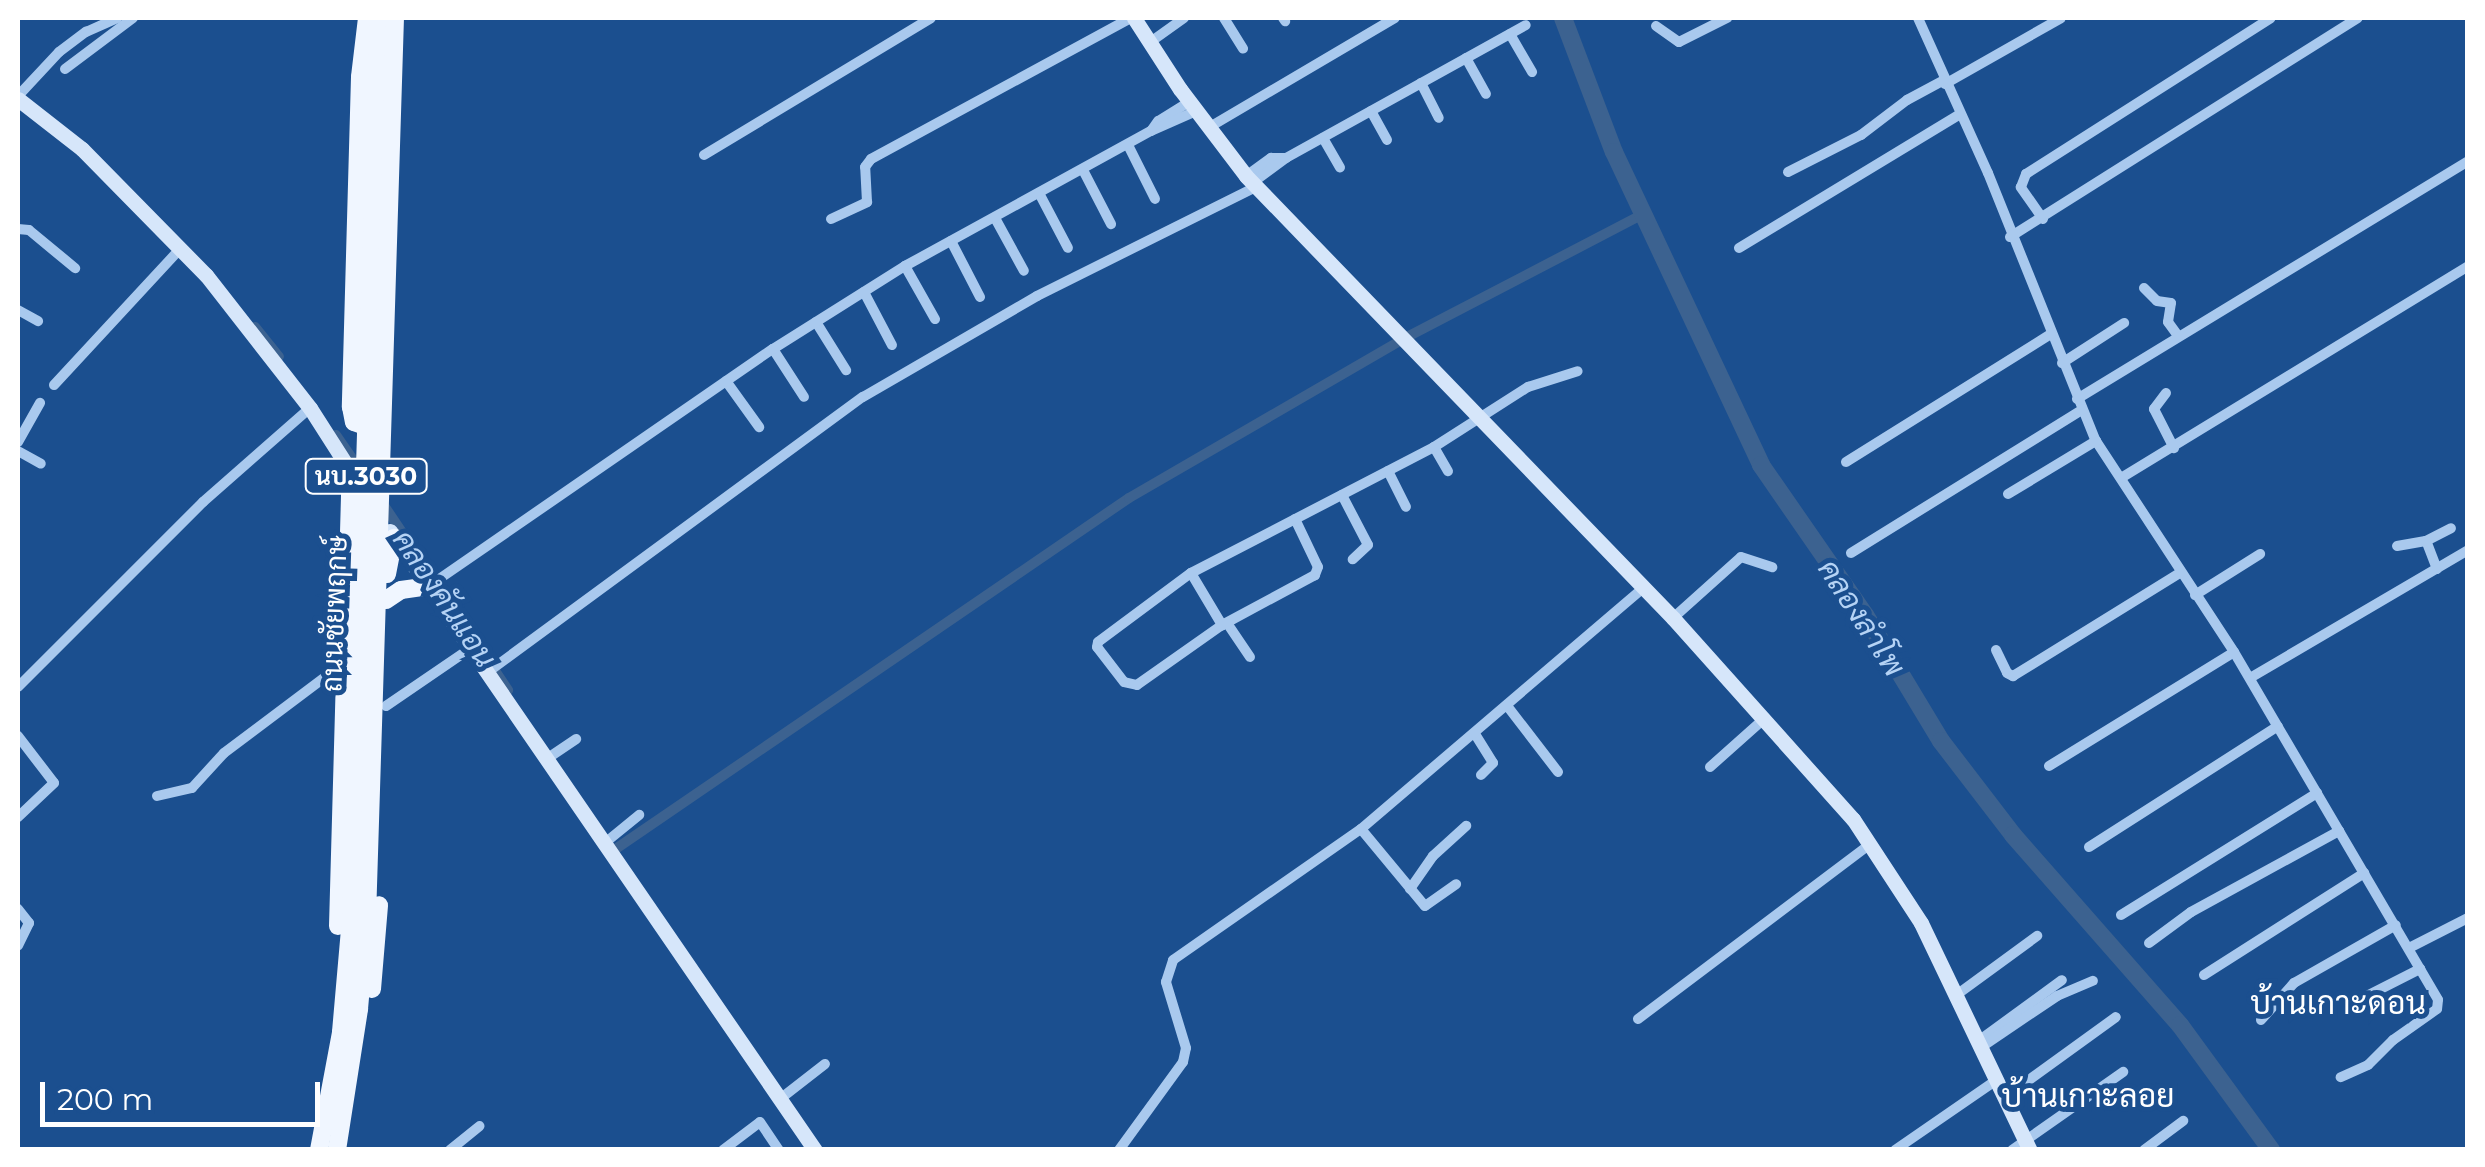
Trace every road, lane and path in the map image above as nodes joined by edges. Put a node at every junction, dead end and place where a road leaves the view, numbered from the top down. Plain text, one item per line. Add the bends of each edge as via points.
1 (117, 18) edge
2 (133, 18) edge
3 (367, 18) edge
4 (379, 18) edge
5 (398, 18) edge
6 (931, 18) edge
7 (1132, 18) edge
8 (1184, 18) edge
9 (1224, 18) edge
10 (1395, 18) edge
11 (1728, 18) edge
12 (1918, 18) edge
13 (2061, 18) edge
14 (2271, 18) edge
15 (2358, 18) edge
16 (1526, 25) dead end
17 (1656, 26) dead end
18 (1510, 34) junction
19 (1149, 43) junction
20 (1244, 49) dead end
21 (1466, 58) junction
22 (65, 69) dead end
23 (1532, 72) dead end
24 (1945, 82) junction
25 (1420, 83) junction
26 (19, 94) edge
27 (1486, 94) dead end
28 (1193, 106) junction
29 (1371, 111) junction
30 (1958, 115) junction
31 (1438, 118) dead end
32 (1208, 128) junction
33 (1322, 138) junction
34 (1387, 140) dead end
35 (1128, 148) junction
36 (704, 155) dead end
37 (2468, 161) edge
38 (1340, 168) dead end
39 (1083, 170) junction
40 (1788, 172) dead end
41 (382, 182) junction
42 (1251, 182) junction
43 (1039, 194) junction
44 (1154, 199) dead end
45 (995, 218) junction
46 (831, 219) dead end
47 (2043, 219) junction
48 (1112, 224) dead end
49 (18, 229) edge
50 (2010, 237) junction
51 (951, 241) junction
52 (1068, 248) dead end
53 (1739, 248) dead end
54 (180, 249) junction
55 (905, 266) junction
56 (2468, 266) edge
57 (76, 268) dead end
58 (1024, 272) dead end
59 (2144, 288) dead end
60 (864, 292) junction
61 (980, 297) dead end
62 (18, 310) edge
63 (936, 320) dead end
64 (38, 321) dead end
65 (816, 322) junction
66 (2124, 323) dead end
67 (2051, 334) junction
68 (2178, 336) junction
69 (892, 345) dead end
70 (772, 348) junction
71 (2062, 363) junction
72 (846, 370) dead end
73 (1578, 371) dead end
74 (726, 381) junction
75 (54, 385) dead end
76 (2166, 392) dead end
77 (804, 397) dead end
78 (40, 402) dead end
79 (2079, 404) junction
80 (310, 408) junction
81 (1480, 421) junction
82 (759, 427) dead end
83 (2096, 441) junction
84 (18, 442) edge
85 (1434, 446) junction
86 (2174, 448) junction
87 (18, 451) edge
88 (1846, 462) dead end
89 (42, 464) dead end
90 (1388, 471) junction
91 (351, 472) junction
92 (1448, 472) dead end
93 (2122, 478) junction
94 (2008, 494) dead end
95 (1342, 495) junction
96 (1406, 507) dead end
97 (1295, 519) junction
98 (2451, 528) dead end
99 (394, 538) junction
100 (2426, 541) junction
101 (2397, 546) dead end
102 (2468, 550) edge
103 (1852, 553) dead end
104 (2260, 554) dead end
105 (1352, 559) dead end
106 (1772, 567) dead end
107 (2437, 569) junction
108 (388, 573) junction
109 (1192, 573) junction
110 (2180, 573) junction
111 (437, 581) junction
112 (347, 582) junction
113 (1642, 590) junction
114 (2195, 595) junction
115 (386, 600) junction
116 (1672, 618) junction
117 (1225, 624) junction
118 (471, 648) junction
119 (1996, 650) dead end
120 (2234, 652) junction
121 (1250, 657) dead end
122 (346, 661) junction
123 (489, 672) junction
124 (2250, 678) junction
125 (19, 682) edge
126 (386, 706) junction
127 (1508, 706) junction
128 (1766, 718) junction
129 (2278, 726) junction
130 (1475, 734) junction
131 (18, 736) edge
132 (572, 742) dead end
133 (550, 756) junction
134 (1710, 766) dead end
135 (2048, 766) dead end
136 (1558, 772) dead end
137 (1481, 775) dead end
138 (2317, 794) junction
139 (157, 796) dead end
140 (639, 815) dead end
141 (18, 817) edge
142 (1466, 826) dead end
143 (1362, 829) junction
144 (2339, 831) junction
145 (608, 841) junction
146 (1870, 844) junction
147 (2088, 847) dead end
148 (2364, 873) junction
149 (1456, 884) dead end
150 (1410, 889) junction
151 (18, 909) edge
152 (2120, 915) dead end
153 (2468, 918) edge
154 (2396, 925) junction
155 (2037, 936) dead end
156 (2150, 943) dead end
157 (18, 946) edge
158 (2409, 948) junction
159 (2420, 969) junction
160 (2204, 975) dead end
161 (2062, 980) dead end
162 (2093, 981) dead end
163 (1955, 996) junction
164 (2349, 1005) dead end
165 (2116, 1016) dead end
166 (1638, 1018) dead end
167 (2261, 1020) dead end
168 (1978, 1045) junction
169 (824, 1064) dead end
170 (2124, 1072) dead end
171 (342, 1076) junction
172 (2340, 1077) dead end
173 (1996, 1081) junction
174 (782, 1098) junction
175 (2004, 1098) junction
176 (2183, 1121) dead end
177 (480, 1126) dead end
178 (2022, 1146) edge
179 (319, 1150) edge
180 (336, 1150) edge
181 (450, 1150) edge
182 (724, 1150) edge
183 (779, 1150) edge
184 (815, 1150) edge
185 (1119, 1150) edge
186 (1895, 1150) edge
187 (2144, 1150) edge

1 - 26 street via 86,32 32,75
2 - 22 street
3 - 5 main road via 350,407 354,422 366,430 388,424 395,408 405,75
4 - 41 main road, ถนนชัยพฤกษ์ / นบ.3030
5 - 41 main road, ถนนชัยพฤกษ์ / นบ.3030
6 - 36 street
7 - 19 street
7 - 46 street via 870,159 867,202
8 - 19 street
9 - 20 street
10 - 32 street
11 - 17 street via 1679,42
12 - 24 street
13 - 24 street
14 - 47 street via 2026,174 2021,186
15 - 47 street
16 - 18 street
18 - 21 street
18 - 23 street
19 - 28 street
21 - 25 street
21 - 27 street
24 - 30 street
24 - 40 street
25 - 29 street
25 - 31 street
26 - 54 street
28 - 32 street
28 - 35 street via 1158,121
29 - 33 street
29 - 34 street
30 - 50 street
30 - 53 street
32 - 42 street
33 - 38 street
33 - 42 street via 1286,158 1271,158
35 - 39 street
35 - 44 street
37 - 68 street
39 - 43 street
39 - 48 street
41 - 171 main road, ถนนชัยพฤกษ์ / นบ.3030 via 365,770
42 - 81 street
42 - 123 street via 864,397
43 - 45 street
43 - 52 street
45 - 51 street
45 - 58 street
47 - 50 street
49 - 57 street via 29,230
50 - 67 street
51 - 55 street
51 - 61 street
54 - 75 street
54 - 80 street
55 - 60 street
55 - 63 street
56 - 86 street
59 - 68 street via 2157,301 2171,303 2168,322
60 - 65 street
60 - 69 street
62 - 64 street
65 - 70 street
65 - 72 street
66 - 71 street
67 - 71 street
67 - 88 street
68 - 79 street
70 - 74 street
70 - 77 street
71 - 79 street
73 - 81 street via 1528,387
74 - 82 street
74 - 111 street
76 - 86 street via 2154,408
78 - 84 street
79 - 83 street
79 - 103 street
80 - 91 street
80 - 125 street
81 - 85 street
81 - 113 street
83 - 93 street
83 - 94 street
85 - 90 street
85 - 92 street
86 - 93 street
87 - 89 street
90 - 95 street
90 - 96 street
91 - 99 street
91 - 112 main road
93 - 110 street
95 - 97 street
95 - 105 street via 1368,545
97 - 109 street
97 - 117 street via 1318,571
98 - 100 street
99 - 108 main road
99 - 111 street
100 - 101 street
100 - 107 street
102 - 107 street
104 - 114 street
106 - 116 street via 1741,557
107 - 124 street
108 - 112 main road via 377,553 365,553 352,564
108 - 115 main road
109 - 117 street
109 - 117 street via 1097,647 1124,682 1137,685
110 - 114 street
110 - 119 street via 2014,675
111 - 115 main road
111 - 118 street
112 - 122 main road
113 - 116 street
113 - 127 street
114 - 120 street
115 - 126 main road
116 - 128 street
117 - 121 street
118 - 123 street
118 - 126 street
120 - 124 street
120 - 135 street
122 - 139 street via 224,754 192,788
122 - 171 main road
123 - 133 street
124 - 129 street
126 - 171 main road via 376,964
127 - 130 street
127 - 136 street
128 - 134 street
128 - 146 street
129 - 138 street
129 - 147 street
130 - 137 street via 1493,763
130 - 143 street
131 - 141 street via 54,783
132 - 133 street
133 - 145 street
138 - 144 street
138 - 152 street
140 - 145 street
142 - 150 street
143 - 150 street
143 - 185 street via 1173,960 1166,982 1186,1048 1183,1062
144 - 148 street
144 - 156 street via 2191,912
145 - 174 street
146 - 163 street via 1906,896
146 - 166 street
148 - 154 street
148 - 160 street
149 - 150 street via 1425,906
151 - 157 street via 28,922
153 - 158 street
154 - 158 street
154 - 167 street via 2294,983
155 - 163 street
158 - 159 street
159 - 164 street
159 - 172 street via 2437,1009 2368,1065
161 - 168 street
162 - 168 street
163 - 168 street
165 - 175 street
168 - 173 street
169 - 174 street
170 - 178 street
171 - 179 main road, ถนนชัยพฤกษ์ / นบ.3030
171 - 180 main road, ถนนชัยพฤกษ์ / นบ.3030
173 - 175 street
173 - 186 street
174 - 184 street
175 - 178 street
176 - 187 street
177 - 181 street
182 - 183 street via 760,1122

